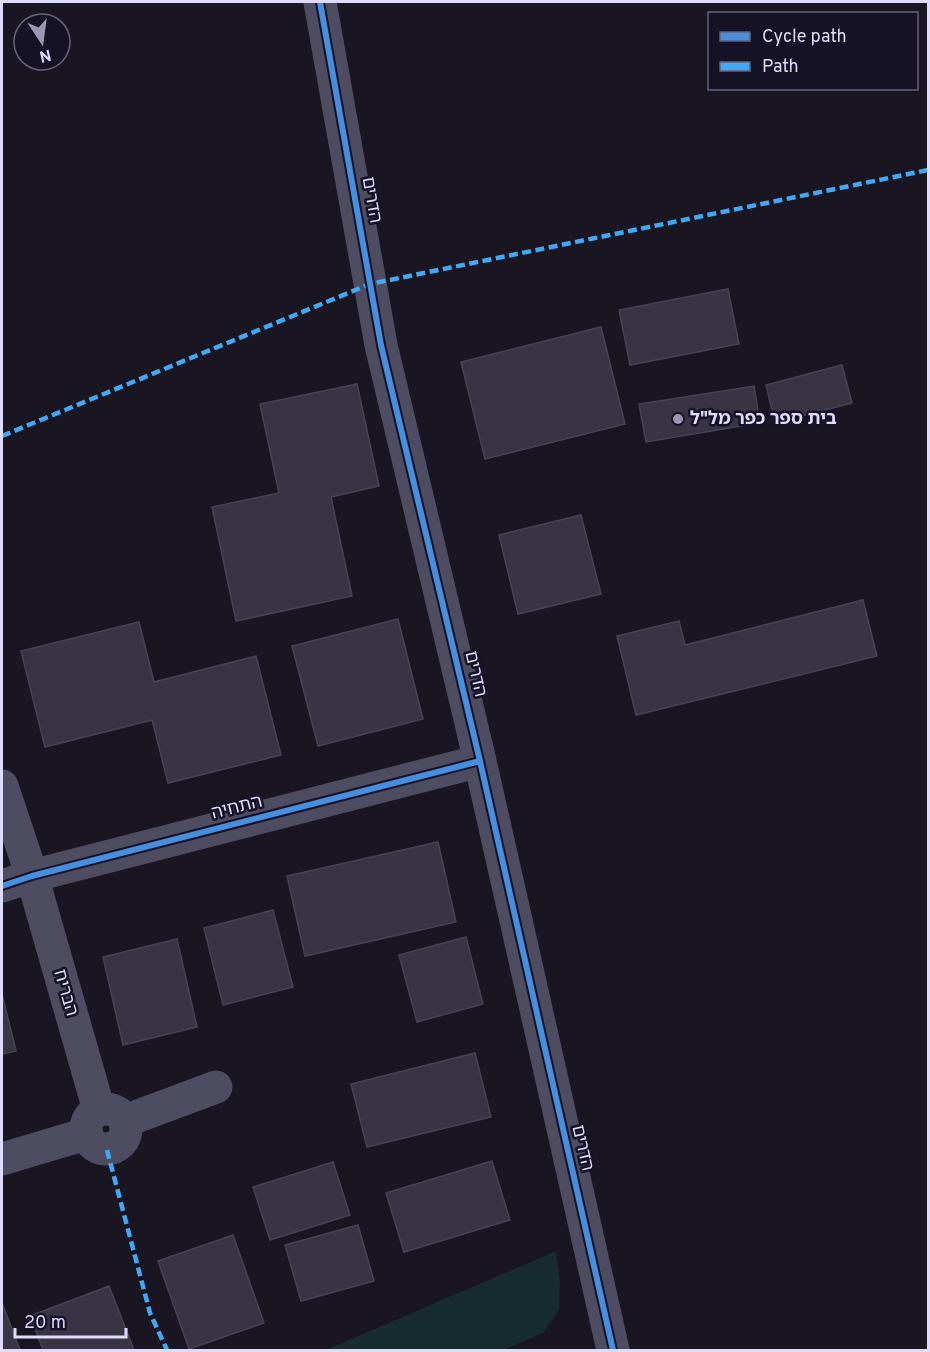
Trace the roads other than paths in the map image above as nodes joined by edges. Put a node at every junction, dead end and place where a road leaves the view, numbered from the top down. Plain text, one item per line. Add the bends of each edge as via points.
1 (320, 2) edge
2 (480, 761) junction
3 (2, 786) edge
4 (17, 881) edge
5 (216, 1087) dead end
6 (103, 1122) junction
7 (2, 1159) edge
8 (613, 1350) edge

1 - 2 street, הדרים via 381,345
2 - 4 street, התחיה
2 - 8 street, הדרים
3 - 4 street, הבריח
4 - 6 street, הבריח
5 - 6 street
6 - 7 street

